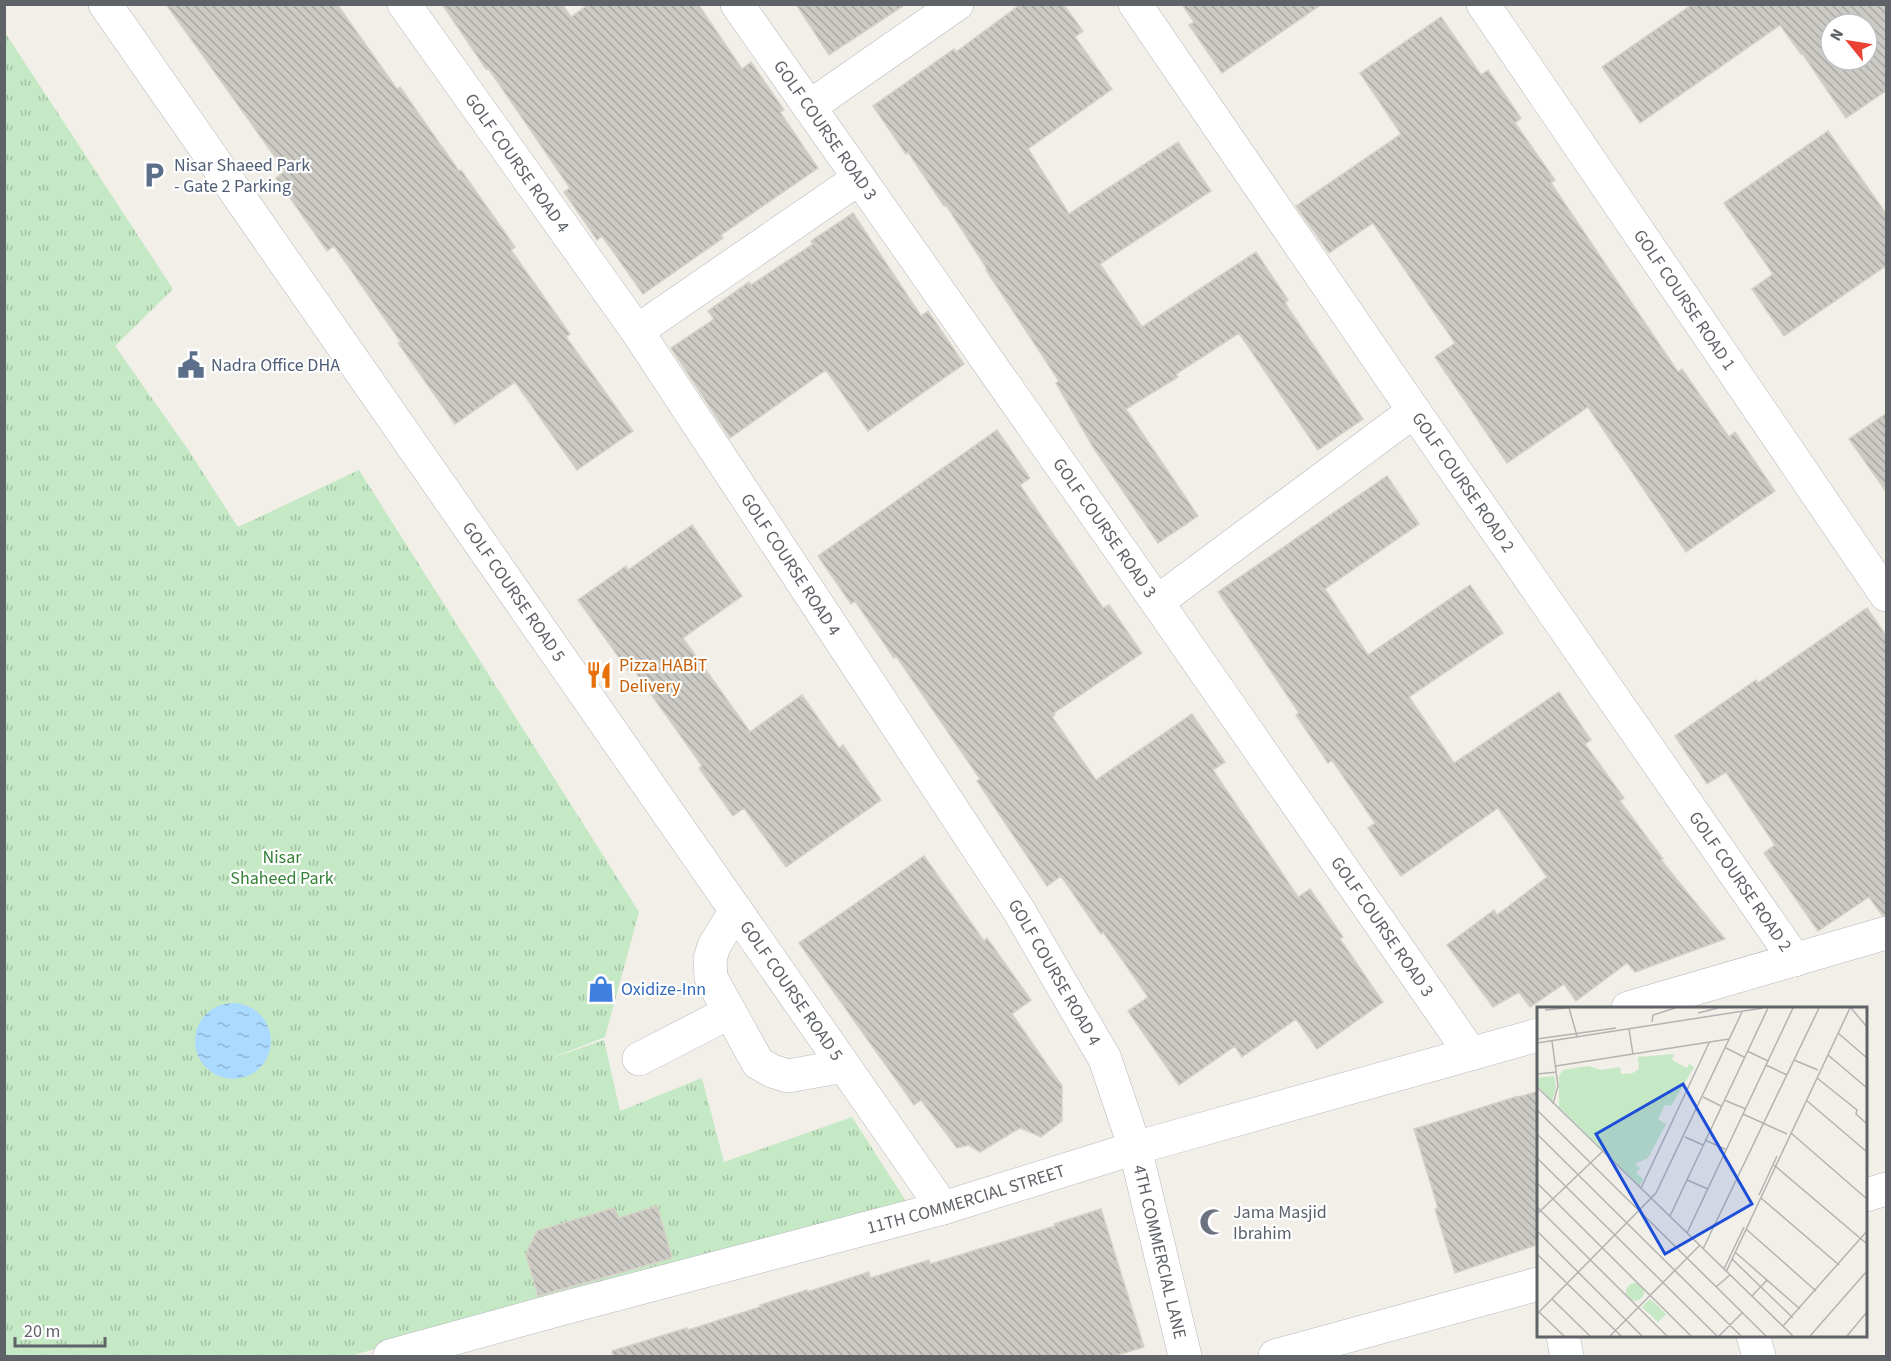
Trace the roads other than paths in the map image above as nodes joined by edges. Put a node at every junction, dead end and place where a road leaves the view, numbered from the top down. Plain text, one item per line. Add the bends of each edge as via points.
1 (105, 4) edge
2 (404, 4) edge
3 (736, 4) edge
4 (957, 4) edge
5 (1135, 4) edge
6 (1483, 4) edge
7 (808, 106) junction
8 (858, 179) junction
9 (637, 331) junction
10 (1414, 411) junction
11 (1887, 595) edge
12 (1156, 602) junction
13 (736, 910) junction
14 (1887, 933) edge
15 (1795, 960) junction
16 (1631, 1007) edge
17 (730, 1012) junction
18 (1537, 1036) edge
19 (1471, 1054) junction
20 (639, 1059) dead end
21 (844, 1066) junction
22 (1135, 1148) junction
23 (1887, 1189) edge
24 (1867, 1195) edge
25 (943, 1208) junction
26 (1537, 1285) edge
27 (1563, 1337) edge
28 (1754, 1337) edge
29 (1365, 1344) edge
30 (390, 1356) edge
31 (1185, 1356) edge
32 (1275, 1356) edge
33 (1567, 1356) edge
34 (1759, 1356) edge

1 - 13 street, GOLF COURSE ROAD 5
2 - 9 street, GOLF COURSE ROAD 4
3 - 7 street, GOLF COURSE ROAD 3
4 - 7 street
5 - 10 street, GOLF COURSE ROAD 2
6 - 11 street, GOLF COURSE ROAD 1
7 - 8 street, GOLF COURSE ROAD 3
8 - 9 street
8 - 12 street, GOLF COURSE ROAD 3
9 - 22 street, GOLF COURSE ROAD 4 via 1018,909 1105,1059
10 - 12 street
10 - 15 street, GOLF COURSE ROAD 2
12 - 19 street, GOLF COURSE ROAD 3
13 - 17 street via 710,959 711,978
13 - 21 street, GOLF COURSE ROAD 5
14 - 15 street
15 - 16 street
17 - 20 street
17 - 21 street via 758,1063 772,1071 788,1076
18 - 19 street, 11TH COMMERCIAL STREET
19 - 22 street, 11TH COMMERCIAL STREET
21 - 25 street, GOLF COURSE ROAD 5
22 - 25 street, 11TH COMMERCIAL STREET
22 - 31 street, 4TH COMMERCIAL LANE
23 - 24 street
25 - 30 street, 11TH COMMERCIAL STREET
26 - 29 street
27 - 33 street
28 - 34 street
29 - 32 street

